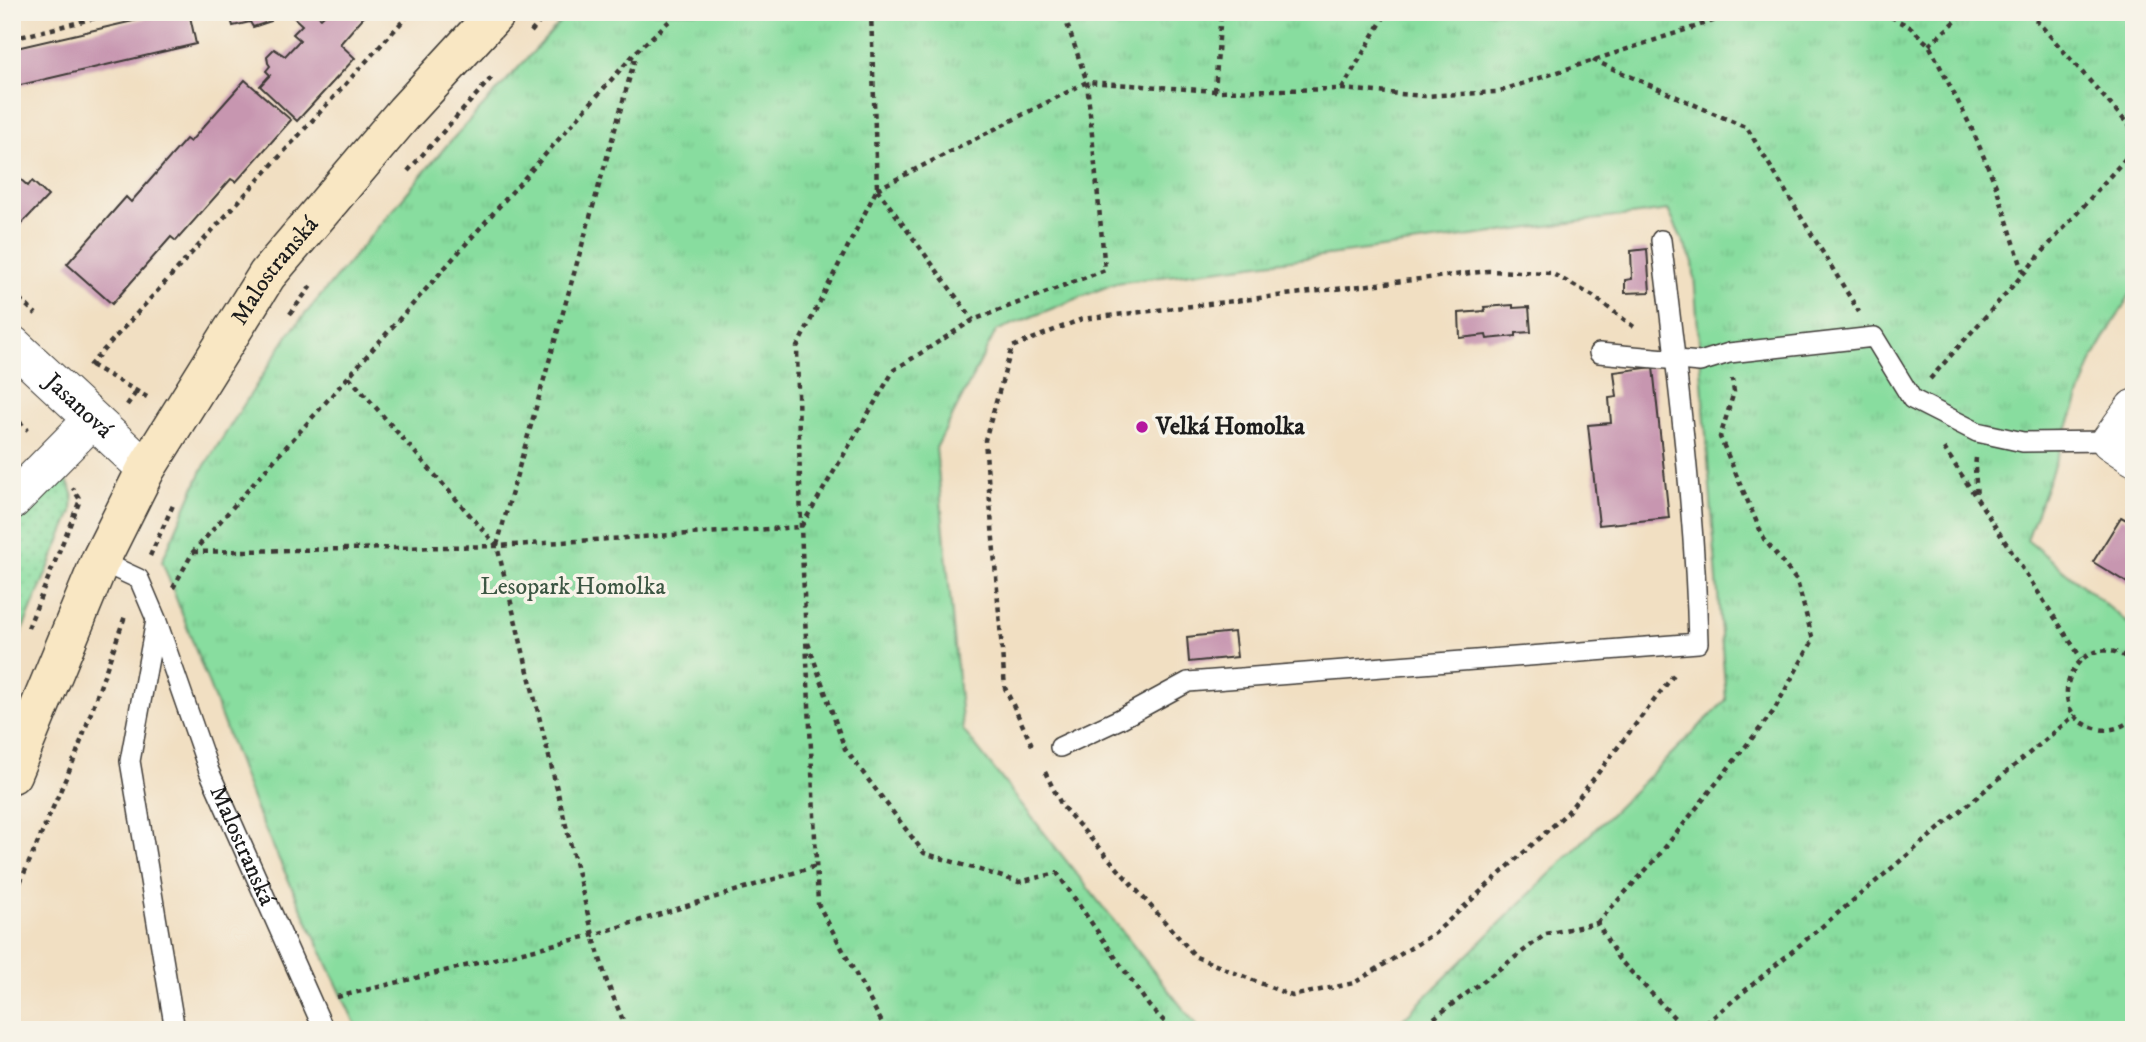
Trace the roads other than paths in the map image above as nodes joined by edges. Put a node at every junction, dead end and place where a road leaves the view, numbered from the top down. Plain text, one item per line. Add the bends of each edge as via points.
1 (497, 12) edge
2 (1661, 240) dead end
3 (12, 344) edge
4 (1599, 353) dead end
5 (1676, 360) junction
6 (2134, 408) edge
7 (92, 420) junction
8 (2122, 449) edge
9 (146, 469) junction
10 (12, 501) edge
11 (100, 561) junction
12 (156, 619) junction
13 (1060, 747) dead end
14 (12, 774) edge
15 (174, 1030) edge
16 (324, 1030) edge

1 - 9 main road, Malostranská via 267,275
2 - 5 lane
3 - 7 street, Jasanová
4 - 5 lane
5 - 8 lane via 1700,362 1729,353 1874,337 1912,398 1980,433 2023,442
5 - 13 lane via 1696,568 1698,643 1188,682
6 - 8 street
7 - 9 street, Jasanová
7 - 10 street
9 - 11 main road, Malostranská
11 - 12 lane, Malostranská via 139,579
11 - 14 main road, Malostranská
12 - 15 lane via 130,761
12 - 16 lane, Malostranská via 209,771

